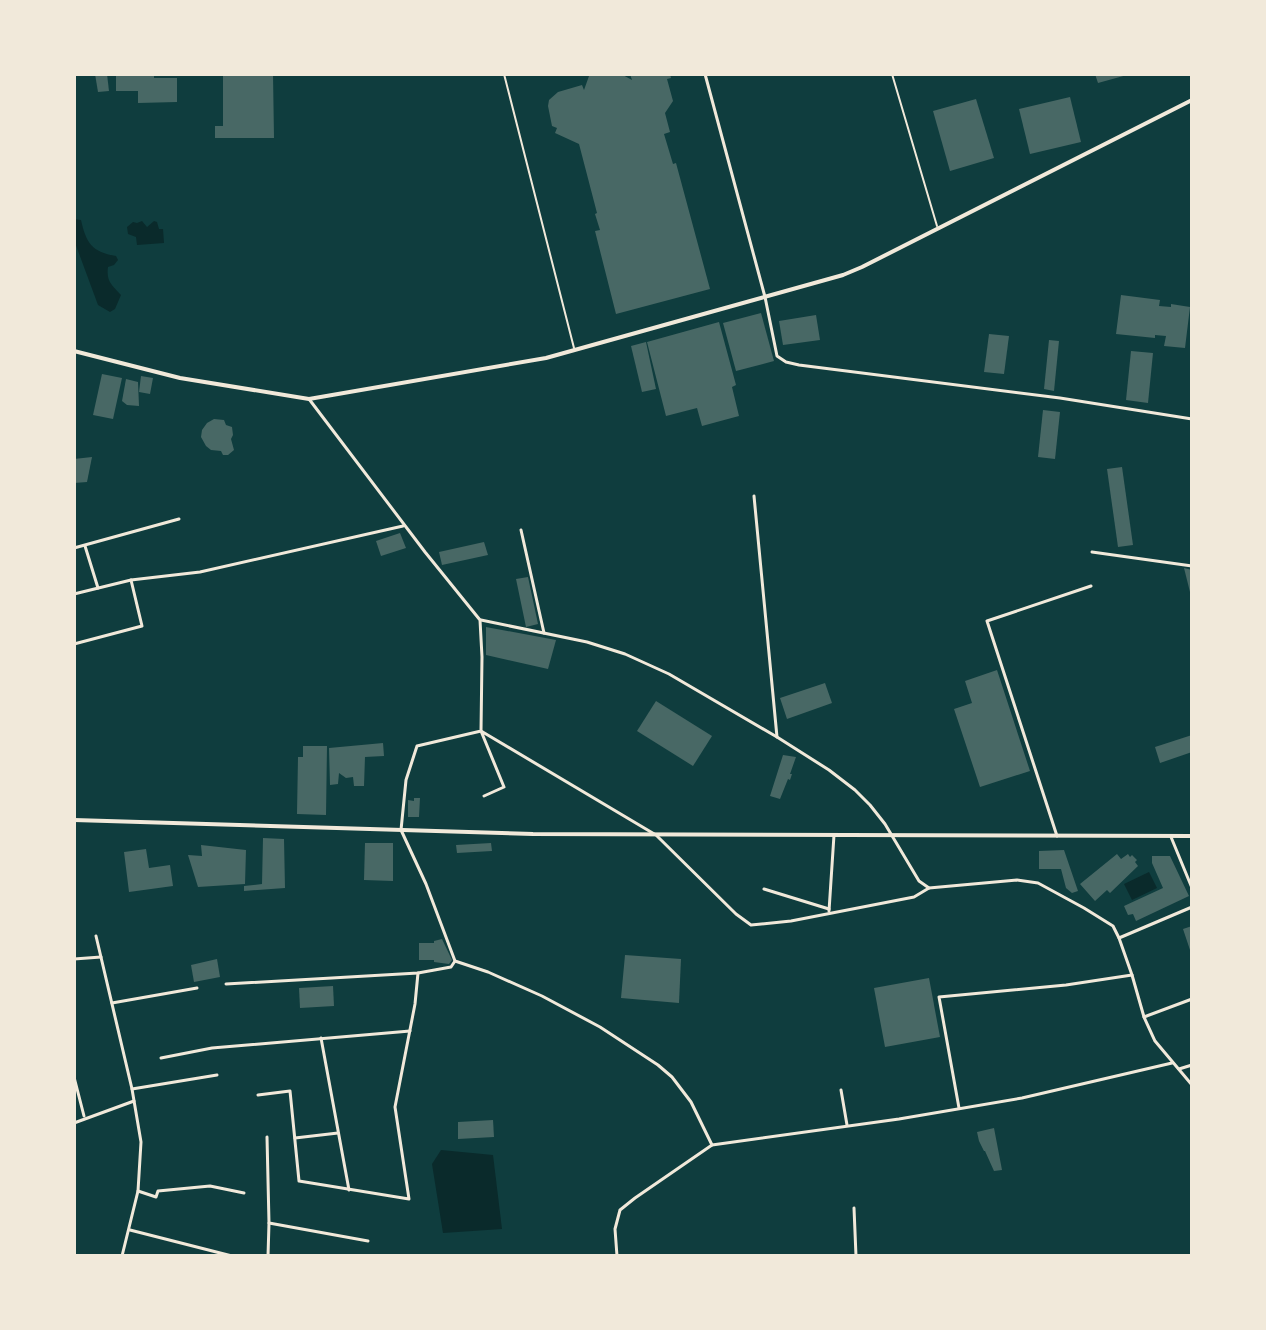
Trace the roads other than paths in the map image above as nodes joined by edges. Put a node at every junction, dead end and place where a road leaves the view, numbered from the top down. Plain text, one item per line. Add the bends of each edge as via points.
1 (504, 74) edge
2 (705, 74) edge
3 (892, 74) edge
4 (1192, 100) edge
5 (938, 229) junction
6 (765, 297) junction
7 (74, 351) edge
8 (575, 351) junction
9 (309, 399) junction
10 (1192, 419) edge
11 (754, 496) dead end
12 (179, 519) dead end
13 (405, 525) junction
14 (521, 530) dead end
15 (85, 546) junction
16 (74, 548) edge
17 (1092, 552) dead end
18 (1192, 566) edge
19 (131, 580) junction
20 (1091, 586) dead end
21 (98, 588) junction
22 (74, 594) edge
23 (480, 620) junction
24 (544, 633) junction
25 (74, 644) edge
26 (481, 731) junction
27 (777, 737) junction
28 (484, 796) dead end
29 (74, 820) edge
30 (401, 830) junction
31 (656, 835) junction
32 (834, 835) junction
33 (892, 836) junction
34 (1192, 836) edge
35 (1057, 837) junction
36 (1171, 837) junction
37 (929, 888) junction
38 (1192, 888) edge
39 (764, 889) dead end
40 (1192, 907) edge
41 (829, 911) junction
42 (96, 936) dead end
43 (1119, 938) junction
44 (101, 957) junction
45 (74, 959) edge
46 (455, 961) junction
47 (418, 973) junction
48 (1132, 975) junction
49 (226, 984) dead end
50 (197, 988) dead end
51 (1192, 999) edge
52 (112, 1003) junction
53 (1144, 1017) junction
54 (410, 1031) junction
55 (321, 1038) junction
56 (161, 1058) dead end
57 (1172, 1063) junction
58 (1192, 1065) edge
59 (1179, 1069) junction
60 (217, 1075) dead end
61 (74, 1077) edge
62 (1192, 1085) edge
63 (132, 1089) junction
64 (841, 1090) dead end
65 (258, 1095) dead end
66 (134, 1101) junction
67 (959, 1108) junction
68 (84, 1118) junction
69 (74, 1123) edge
70 (847, 1125) junction
71 (338, 1133) junction
72 (267, 1137) dead end
73 (295, 1138) junction
74 (712, 1145) junction
75 (349, 1190) junction
76 (138, 1191) junction
77 (244, 1193) dead end
78 (854, 1208) dead end
79 (269, 1223) junction
80 (130, 1230) junction
81 (368, 1241) dead end
82 (122, 1256) edge
83 (232, 1256) edge
84 (268, 1256) edge
85 (617, 1256) edge
86 (856, 1256) edge

1 - 8 lane
2 - 6 street
3 - 5 lane
4 - 5 street
5 - 6 street via 843,275
6 - 8 street
6 - 10 street via 777,356 786,362
7 - 9 street via 180,378
8 - 9 street
9 - 13 street
11 - 27 street
12 - 15 street
13 - 19 street via 200,572
13 - 23 street
14 - 24 street
15 - 16 street
15 - 21 street
17 - 18 street
19 - 21 street
19 - 25 street via 142,626
20 - 35 street via 987,621
21 - 22 street
23 - 24 street
23 - 26 street
24 - 27 street via 625,654
26 - 28 street via 504,787
26 - 30 street via 417,746 406,780
26 - 31 street
27 - 33 street via 855,790
29 - 30 street
30 - 31 street
30 - 46 street
31 - 32 street
31 - 41 street via 751,925
32 - 33 street
32 - 41 street
33 - 35 street
33 - 37 street via 919,881
34 - 36 street
35 - 36 street
36 - 38 street
37 - 41 street via 914,897
37 - 43 street via 1038,883 1113,926
39 - 41 street
40 - 43 street
42 - 44 street
43 - 48 street
44 - 45 street
44 - 52 street
46 - 47 street via 451,967
46 - 74 street via 542,996 658,1065 691,1102
47 - 49 street
47 - 54 street
48 - 53 street
48 - 67 street via 939,997
50 - 52 street
51 - 53 street
52 - 63 street
53 - 57 street
54 - 55 street
54 - 75 street via 395,1107 409,1199
55 - 56 street
55 - 71 street
57 - 59 street
57 - 67 street
58 - 59 street
59 - 62 street
60 - 63 street
61 - 68 street
63 - 66 street
64 - 70 street
65 - 73 street via 290,1091
66 - 68 street
66 - 76 street via 141,1142
67 - 70 street
68 - 69 street
70 - 74 street
71 - 73 street
71 - 75 street
72 - 79 street
73 - 75 street via 299,1181
74 - 85 street via 620,1210
76 - 77 street via 156,1197 158,1191 210,1186
76 - 80 street
78 - 86 street
79 - 81 street
79 - 84 street
80 - 82 street
80 - 83 street

